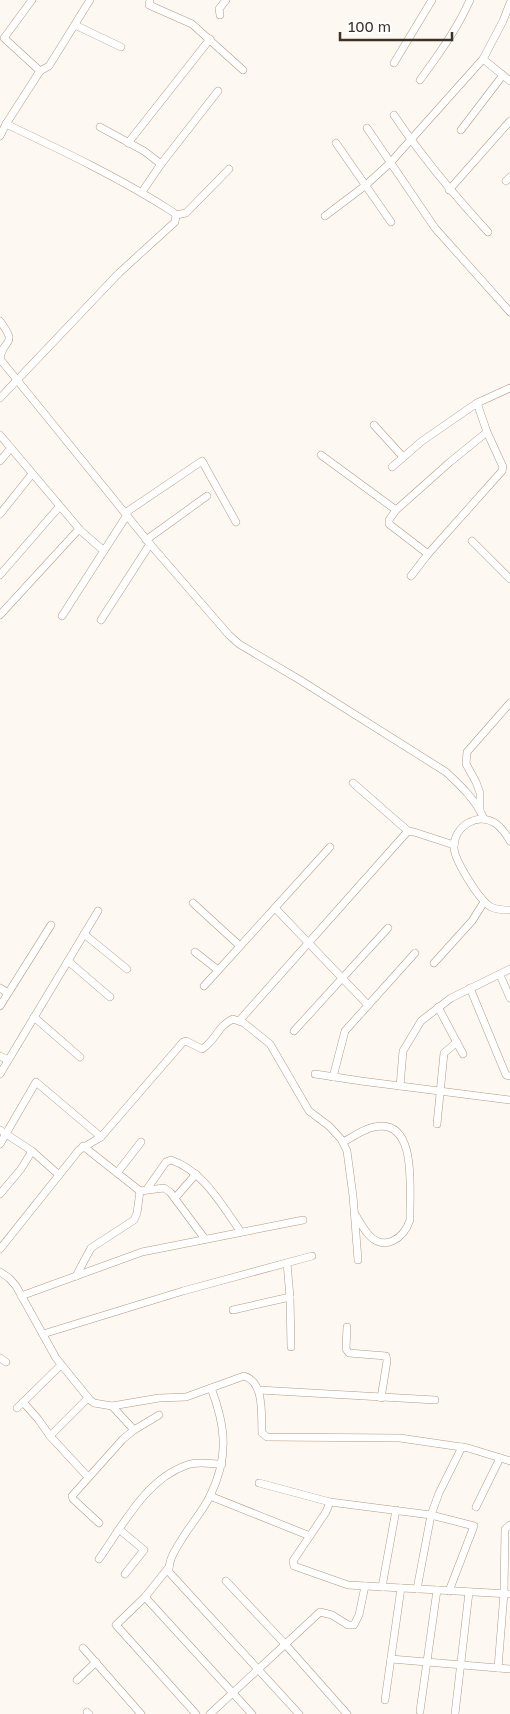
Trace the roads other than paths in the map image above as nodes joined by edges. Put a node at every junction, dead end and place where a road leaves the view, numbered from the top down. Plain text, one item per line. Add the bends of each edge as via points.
1 (32, 0) edge
2 (90, 0) edge
3 (150, 0) edge
4 (226, 0) edge
5 (432, 0) edge
6 (470, 0) edge
7 (510, 3) edge
8 (220, 15) dead end
9 (75, 25) junction
10 (210, 39) junction
11 (121, 47) dead end
12 (483, 59) junction
13 (394, 63) dead end
14 (40, 70) junction
15 (243, 70) dead end
16 (503, 75) junction
17 (420, 80) dead end
18 (510, 81) edge
19 (218, 90) dead end
20 (394, 115) dead end
21 (510, 121) edge
22 (6, 124) junction
23 (100, 127) dead end
24 (367, 128) dead end
25 (461, 130) dead end
26 (0, 136) edge
27 (410, 140) junction
28 (128, 143) junction
29 (336, 143) dead end
30 (390, 163) junction
31 (161, 164) junction
32 (229, 169) dead end
33 (366, 184) junction
34 (449, 190) junction
35 (142, 192) junction
36 (176, 215) junction
37 (325, 216) dead end
38 (391, 222) dead end
39 (488, 232) dead end
40 (510, 312) edge
41 (0, 321) edge
42 (17, 380) junction
43 (509, 391) edge
44 (0, 398) edge
45 (477, 403) junction
46 (374, 425) dead end
47 (487, 432) junction
48 (0, 435) edge
49 (11, 448) junction
50 (322, 455) dead end
51 (403, 457) junction
52 (0, 461) edge
53 (392, 467) dead end
54 (32, 474) junction
55 (208, 496) dead end
56 (59, 507) junction
57 (396, 510) junction
58 (0, 514) edge
59 (126, 514) junction
60 (236, 522) dead end
61 (78, 529) junction
62 (472, 540) dead end
63 (148, 542) junction
64 (104, 551) junction
65 (428, 554) junction
66 (0, 575) edge
67 (411, 576) dead end
68 (510, 579) edge
69 (0, 615) edge
70 (62, 616) dead end
71 (102, 620) dead end
72 (510, 703) edge
73 (353, 783) dead end
74 (480, 810) junction
75 (484, 819) junction
76 (408, 832) junction
77 (509, 836) edge
78 (454, 845) junction
79 (330, 847) dead end
80 (484, 902) junction
81 (192, 903) dead end
82 (275, 908) junction
83 (510, 910) edge
84 (98, 911) dead end
85 (51, 925) dead end
86 (388, 928) dead end
87 (84, 934) junction
88 (309, 943) junction
89 (240, 946) junction
90 (195, 952) dead end
91 (415, 953) dead end
92 (68, 960) junction
93 (434, 963) dead end
94 (127, 969) dead end
95 (510, 969) edge
96 (218, 970) junction
97 (500, 975) junction
98 (343, 978) junction
99 (204, 986) dead end
100 (0, 988) edge
101 (470, 988) junction
102 (8, 993) junction
103 (110, 997) dead end
104 (510, 998) edge
105 (368, 1005) junction
106 (0, 1006) edge
107 (438, 1007) junction
108 (34, 1017) junction
109 (239, 1021) junction
110 (294, 1031) dead end
111 (457, 1042) junction
112 (462, 1054) dead end
113 (0, 1056) edge
114 (80, 1057) dead end
115 (8, 1060) junction
116 (0, 1074) edge
117 (315, 1074) dead end
118 (510, 1076) edge
119 (333, 1077) junction
120 (400, 1086) junction
121 (439, 1091) junction
122 (510, 1100) edge
123 (436, 1124) dead end
124 (3, 1131) edge
125 (101, 1137) junction
126 (140, 1142) dead end
127 (343, 1142) junction
128 (0, 1144) edge
129 (83, 1146) junction
130 (32, 1151) junction
131 (117, 1173) junction
132 (196, 1174) junction
133 (59, 1175) junction
134 (144, 1190) junction
135 (0, 1194) edge
136 (175, 1198) junction
137 (355, 1214) junction
138 (303, 1220) dead end
139 (241, 1232) junction
140 (205, 1239) junction
141 (0, 1249) edge
142 (312, 1256) dead end
143 (358, 1260) dead end
144 (287, 1263) junction
145 (0, 1272) edge
146 (76, 1276) junction
147 (21, 1296) junction
148 (290, 1297) junction
149 (233, 1310) dead end
150 (348, 1327) dead end
151 (43, 1334) junction
152 (291, 1347) dead end
153 (61, 1364) junction
154 (211, 1388) junction
155 (258, 1390) junction
156 (88, 1398) junction
157 (381, 1398) junction
158 (435, 1400) dead end
159 (112, 1406) junction
160 (159, 1415) dead end
161 (134, 1430) junction
162 (50, 1436) junction
163 (462, 1447) junction
164 (500, 1458) junction
165 (510, 1461) edge
166 (222, 1464) junction
167 (88, 1477) junction
168 (259, 1483) dead end
169 (210, 1496) junction
170 (330, 1502) junction
171 (476, 1507) dead end
172 (396, 1510) junction
173 (431, 1515) junction
174 (99, 1523) dead end
175 (510, 1525) edge
176 (120, 1530) junction
177 (310, 1536) junction
178 (99, 1559) dead end
179 (169, 1567) junction
180 (125, 1574) dead end
181 (226, 1581) dead end
182 (365, 1586) junction
183 (382, 1587) junction
184 (401, 1588) junction
185 (418, 1589) junction
186 (437, 1590) junction
187 (449, 1591) junction
188 (469, 1592) junction
189 (507, 1594) edge
190 (145, 1597) junction
191 (501, 1630) junction
192 (510, 1631) edge
193 (285, 1644) junction
194 (84, 1648) dead end
195 (391, 1659) junction
196 (96, 1662) junction
197 (427, 1662) junction
198 (462, 1665) junction
199 (498, 1668) junction
200 (258, 1669) junction
201 (510, 1669) edge
202 (77, 1680) dead end
203 (232, 1693) junction
204 (385, 1700) dead end
205 (420, 1711) dead end
206 (142, 1714) edge
207 (196, 1714) edge
208 (210, 1714) edge
209 (252, 1714) edge
210 (298, 1714) edge
211 (347, 1714) edge
212 (455, 1714) edge

1 - 14 street via 4,38
2 - 9 street
3 - 10 street via 149,5 192,24
4 - 8 street via 219,9
5 - 13 street
6 - 17 street via 448,42
7 - 12 street
9 - 11 street
9 - 14 street via 49,66
10 - 15 street
10 - 28 street
12 - 16 street
12 - 27 street
14 - 22 street
16 - 18 street
16 - 25 street
19 - 31 street
20 - 27 street
21 - 34 street
22 - 26 street
22 - 35 street
23 - 28 street
24 - 30 street
27 - 30 street
27 - 34 street
28 - 31 street
29 - 33 street
30 - 33 street
30 - 40 street via 435,228
31 - 35 street
32 - 36 street via 186,213
33 - 37 street
33 - 38 street
34 - 39 street
35 - 36 street
36 - 42 street via 175,222 120,273
41 - 42 street via 10,334 10,341 0,359
42 - 44 street
42 - 59 street
43 - 45 street
45 - 47 street
45 - 51 street
46 - 51 street
47 - 57 street
47 - 65 street via 502,471
48 - 49 street
49 - 52 street
49 - 54 street
50 - 57 street
51 - 53 street
54 - 56 street
54 - 58 street
55 - 63 street
56 - 61 street
56 - 66 street
57 - 65 street via 388,520 389,524
59 - 60 street via 202,461
59 - 63 street
59 - 64 street
61 - 64 street
61 - 69 street
62 - 68 street
63 - 71 street
63 - 74 street via 239,644 446,772
64 - 70 street
65 - 67 street
72 - 74 street via 467,752 466,764 480,793
73 - 76 street
74 - 75 street
75 - 77 street via 494,822
75 - 78 street via 466,824 454,839
76 - 78 street
76 - 88 street
78 - 80 street via 456,858
79 - 82 street
80 - 83 street via 492,908
80 - 93 street via 472,921
81 - 89 street
82 - 88 street
82 - 89 street
84 - 87 street
85 - 102 street
86 - 98 street
87 - 92 street
87 - 94 street
88 - 98 street
88 - 109 street
89 - 96 street
90 - 96 street
91 - 105 street
92 - 103 street
92 - 108 street
95 - 97 street
96 - 99 street
97 - 101 street
97 - 104 street
98 - 105 street
98 - 110 street
100 - 102 street
101 - 107 street
101 - 118 street via 506,1075
102 - 106 street
105 - 119 street via 345,1031
107 - 111 street
107 - 120 street via 421,1021 403,1051
108 - 114 street
108 - 115 street
109 - 125 street via 226,1022 209,1045 202,1049 183,1042
109 - 127 street via 270,1044 309,1111
111 - 112 street
111 - 121 street via 444,1053
113 - 115 street
115 - 116 street
117 - 119 street
119 - 120 street
120 - 121 street
121 - 122 street
121 - 123 street
124 - 125 street via 36,1082
124 - 128 street
124 - 130 street
125 - 129 street
126 - 131 street
127 - 137 street
127 - 137 street via 368,1129 386,1126 396,1129 408,1155 410,1220 400,1237 382,1243 369,1236
129 - 131 street
129 - 133 street
130 - 133 street
130 - 135 street
131 - 134 street
132 - 134 street via 170,1160
132 - 136 street
132 - 139 street
133 - 141 street
134 - 136 street via 164,1188
134 - 146 street via 134,1220 91,1248
136 - 140 street
137 - 143 street
138 - 139 street
139 - 140 street
140 - 146 street via 142,1252
142 - 144 street
144 - 148 street
144 - 151 street
145 - 147 street via 9,1278
146 - 147 street
147 - 151 street
148 - 149 street
148 - 152 street
150 - 157 street via 346,1349 349,1353 386,1356
151 - 153 street
153 - 156 street
153 - 162 street via 20,1405 38,1419
154 - 155 street via 244,1376 256,1383
154 - 159 street via 186,1397
154 - 166 street via 222,1419
155 - 157 street
155 - 163 street via 262,1433 267,1437 400,1438
156 - 159 street via 94,1403
156 - 162 street
157 - 158 street
159 - 161 street
160 - 161 street
161 - 167 street
162 - 167 street
163 - 164 street
163 - 173 street
164 - 165 street
164 - 171 street
166 - 169 street
166 - 176 street via 188,1465 174,1472 146,1493
167 - 174 street via 72,1496
168 - 170 street
169 - 177 street
169 - 179 street via 173,1552
170 - 172 street
170 - 177 street
172 - 173 street
172 - 183 street
173 - 185 street
173 - 187 street via 474,1526
175 - 189 street via 505,1529
176 - 178 street
176 - 180 street via 144,1550
177 - 182 street via 293,1561 294,1566 341,1584
179 - 190 street
179 - 200 street via 169,1572
181 - 193 street
182 - 183 street
182 - 193 street via 354,1625 320,1612
183 - 184 street
184 - 185 street
184 - 195 street
185 - 186 street
186 - 187 street
186 - 197 street
187 - 188 street
188 - 189 street
188 - 198 street
189 - 191 street
190 - 203 street
190 - 207 street via 116,1625
191 - 192 street
191 - 199 street
193 - 200 street
193 - 211 street
194 - 196 street
195 - 197 street
195 - 204 street
196 - 202 street
196 - 206 street
197 - 198 street
197 - 205 street
198 - 199 street
198 - 212 street
199 - 201 street
200 - 203 street
200 - 210 street
203 - 208 street
203 - 209 street

